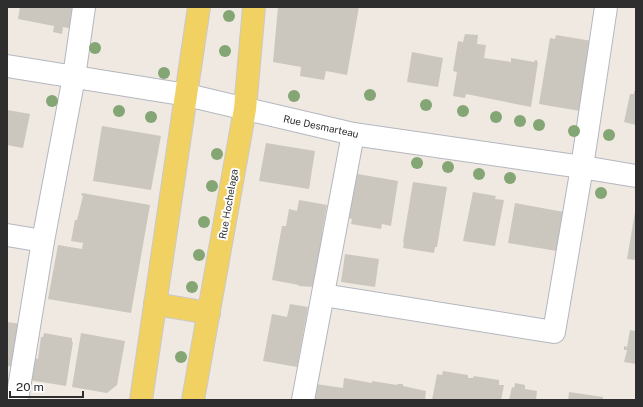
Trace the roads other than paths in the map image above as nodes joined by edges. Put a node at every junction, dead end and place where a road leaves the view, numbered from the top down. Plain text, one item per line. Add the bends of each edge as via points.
1 (84, 7) edge
2 (199, 7) edge
3 (254, 7) edge
4 (606, 7) edge
5 (7, 66) edge
6 (74, 77) junction
7 (187, 95) junction
8 (245, 109) junction
9 (353, 134) junction
10 (582, 167) junction
11 (636, 176) edge
12 (7, 235) edge
13 (43, 241) junction
14 (323, 295) junction
15 (156, 304) junction
16 (209, 313) junction
17 (17, 400) edge
18 (141, 400) edge
19 (193, 400) edge
20 (303, 400) edge

1 - 6 street
2 - 7 main road
3 - 8 main road, Rue Hochelaga
4 - 10 street
5 - 6 street, Rue Desmarteau
6 - 7 street, Rue Desmarteau
6 - 13 street
7 - 8 street, Rue Desmarteau
7 - 15 main road
8 - 9 street, Rue Desmarteau
8 - 16 main road, Rue Hochelaga
9 - 10 street, Rue Desmarteau
9 - 14 street
10 - 11 street, Rue Desmarteau
10 - 14 street via 554,332
12 - 13 street
13 - 17 street
14 - 20 street
15 - 16 main road
15 - 18 main road
16 - 19 main road, Rue Hochelaga

